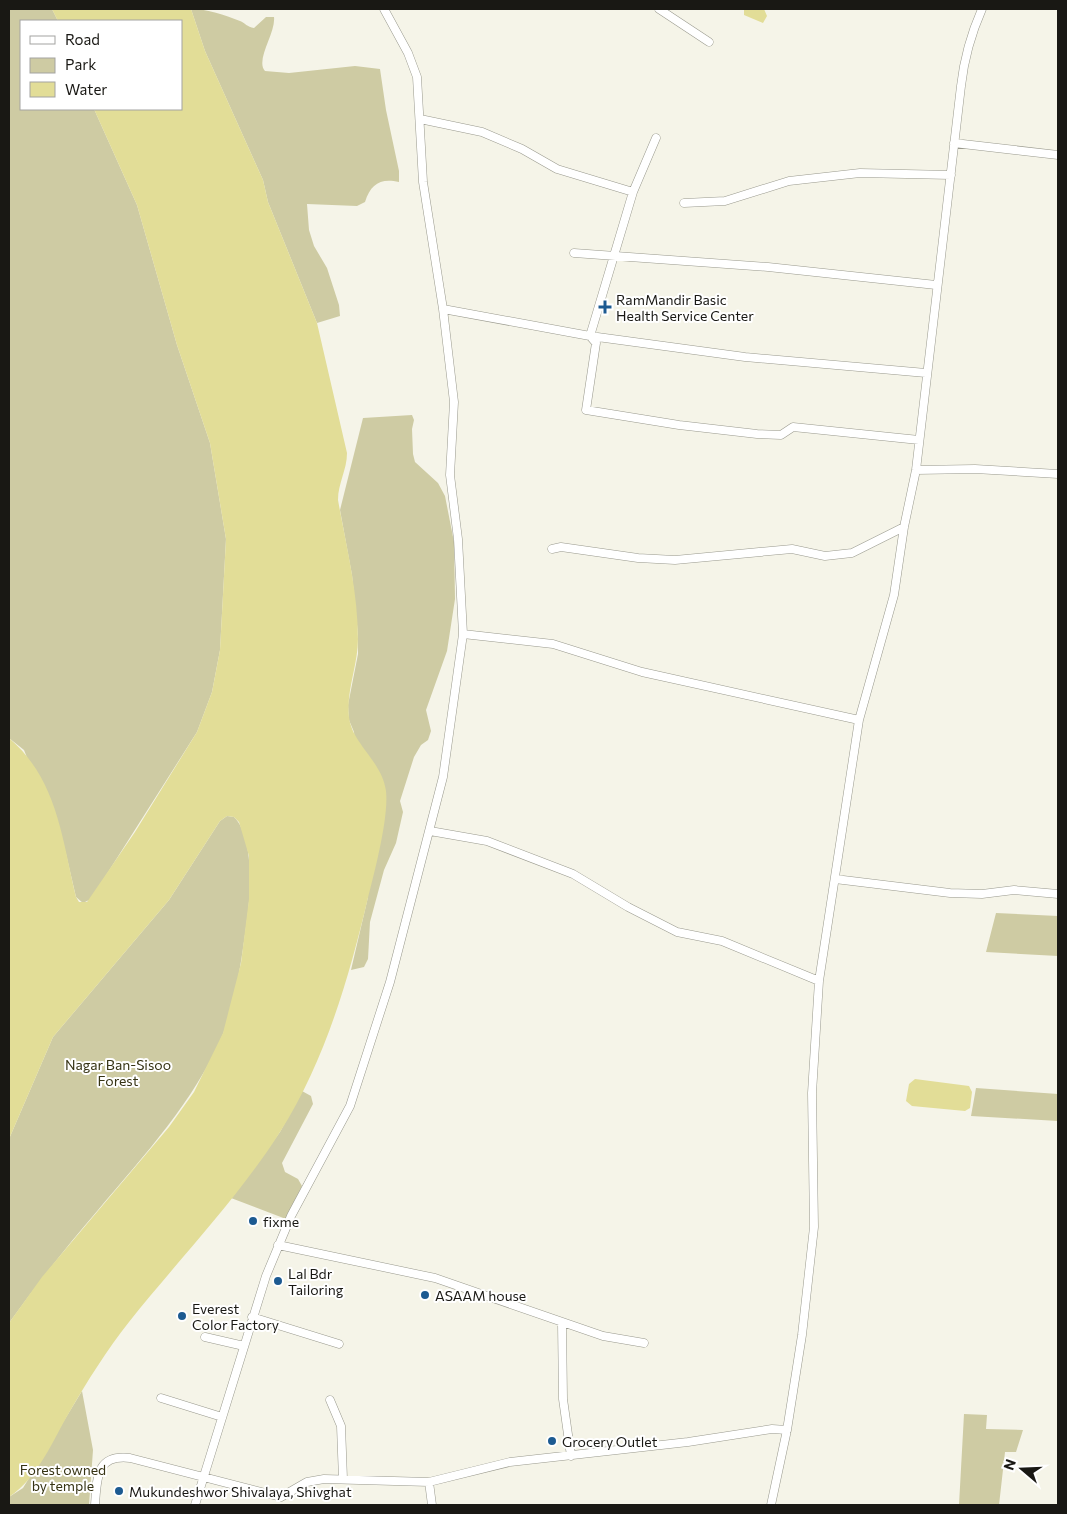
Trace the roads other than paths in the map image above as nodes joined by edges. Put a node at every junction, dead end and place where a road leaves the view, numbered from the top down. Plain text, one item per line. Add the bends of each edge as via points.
1 (384, 9) edge
2 (659, 9) edge
3 (982, 9) edge
4 (709, 42) dead end
5 (420, 119) junction
6 (656, 138) dead end
7 (954, 143) junction
8 (1058, 155) edge
9 (951, 175) junction
10 (633, 192) junction
11 (684, 203) dead end
12 (574, 253) dead end
13 (614, 256) junction
14 (936, 285) junction
15 (443, 309) junction
16 (590, 336) junction
17 (926, 373) junction
18 (919, 440) junction
19 (916, 470) junction
20 (1058, 474) edge
21 (904, 527) junction
22 (552, 549) dead end
23 (463, 634) junction
24 (859, 720) junction
25 (430, 831) junction
26 (835, 879) junction
27 (1058, 894) edge
28 (819, 981) junction
29 (278, 1245) junction
30 (252, 1317) junction
31 (562, 1323) junction
32 (205, 1337) dead end
33 (644, 1343) dead end
34 (339, 1344) dead end
35 (244, 1346) junction
36 (161, 1398) dead end
37 (330, 1400) dead end
38 (222, 1417) junction
39 (787, 1430) junction
40 (571, 1456) junction
41 (204, 1477) junction
42 (343, 1479) junction
43 (429, 1482) junction
44 (95, 1505) edge
45 (195, 1505) edge
46 (432, 1505) edge
47 (771, 1505) edge

1 - 5 street via 414,65
2 - 4 street
3 - 7 street via 964,60
5 - 10 street via 482,132 557,169
5 - 15 street via 423,182
6 - 10 street
7 - 8 street
7 - 9 street
9 - 11 street via 860,174 816,178 789,181 724,201
9 - 14 street
10 - 13 street
12 - 13 street
13 - 14 street via 768,267
13 - 16 street
14 - 17 street
15 - 16 street
15 - 23 street via 454,402 450,475 458,534
16 - 17 street via 745,357
16 - 18 street via 596,343 586,410 758,434 781,435 792,427
17 - 18 street
18 - 19 street
19 - 20 street via 974,469
19 - 21 street
21 - 22 street via 852,553 825,556 792,549 675,560 561,547
21 - 24 street via 894,595
23 - 24 street via 553,644 642,672
23 - 25 street via 443,776
24 - 26 street
25 - 28 street via 487,841 573,874 676,932 722,941
25 - 29 street via 390,982 354,1096
26 - 27 street via 950,893 1014,890
26 - 28 street
28 - 39 street via 812,1093 814,1227
29 - 30 street
29 - 31 street via 435,1278
30 - 34 street
30 - 35 street
31 - 33 street via 603,1336
31 - 40 street via 563,1399
32 - 35 street
35 - 38 street
36 - 38 street
37 - 42 street via 341,1426
38 - 41 street
39 - 40 street via 772,1429
39 - 47 street
40 - 43 street via 510,1462
41 - 42 street via 281,1497 307,1482 324,1478
41 - 44 street via 114,1457 107,1460 100,1473
41 - 45 street
42 - 43 street
43 - 46 street

